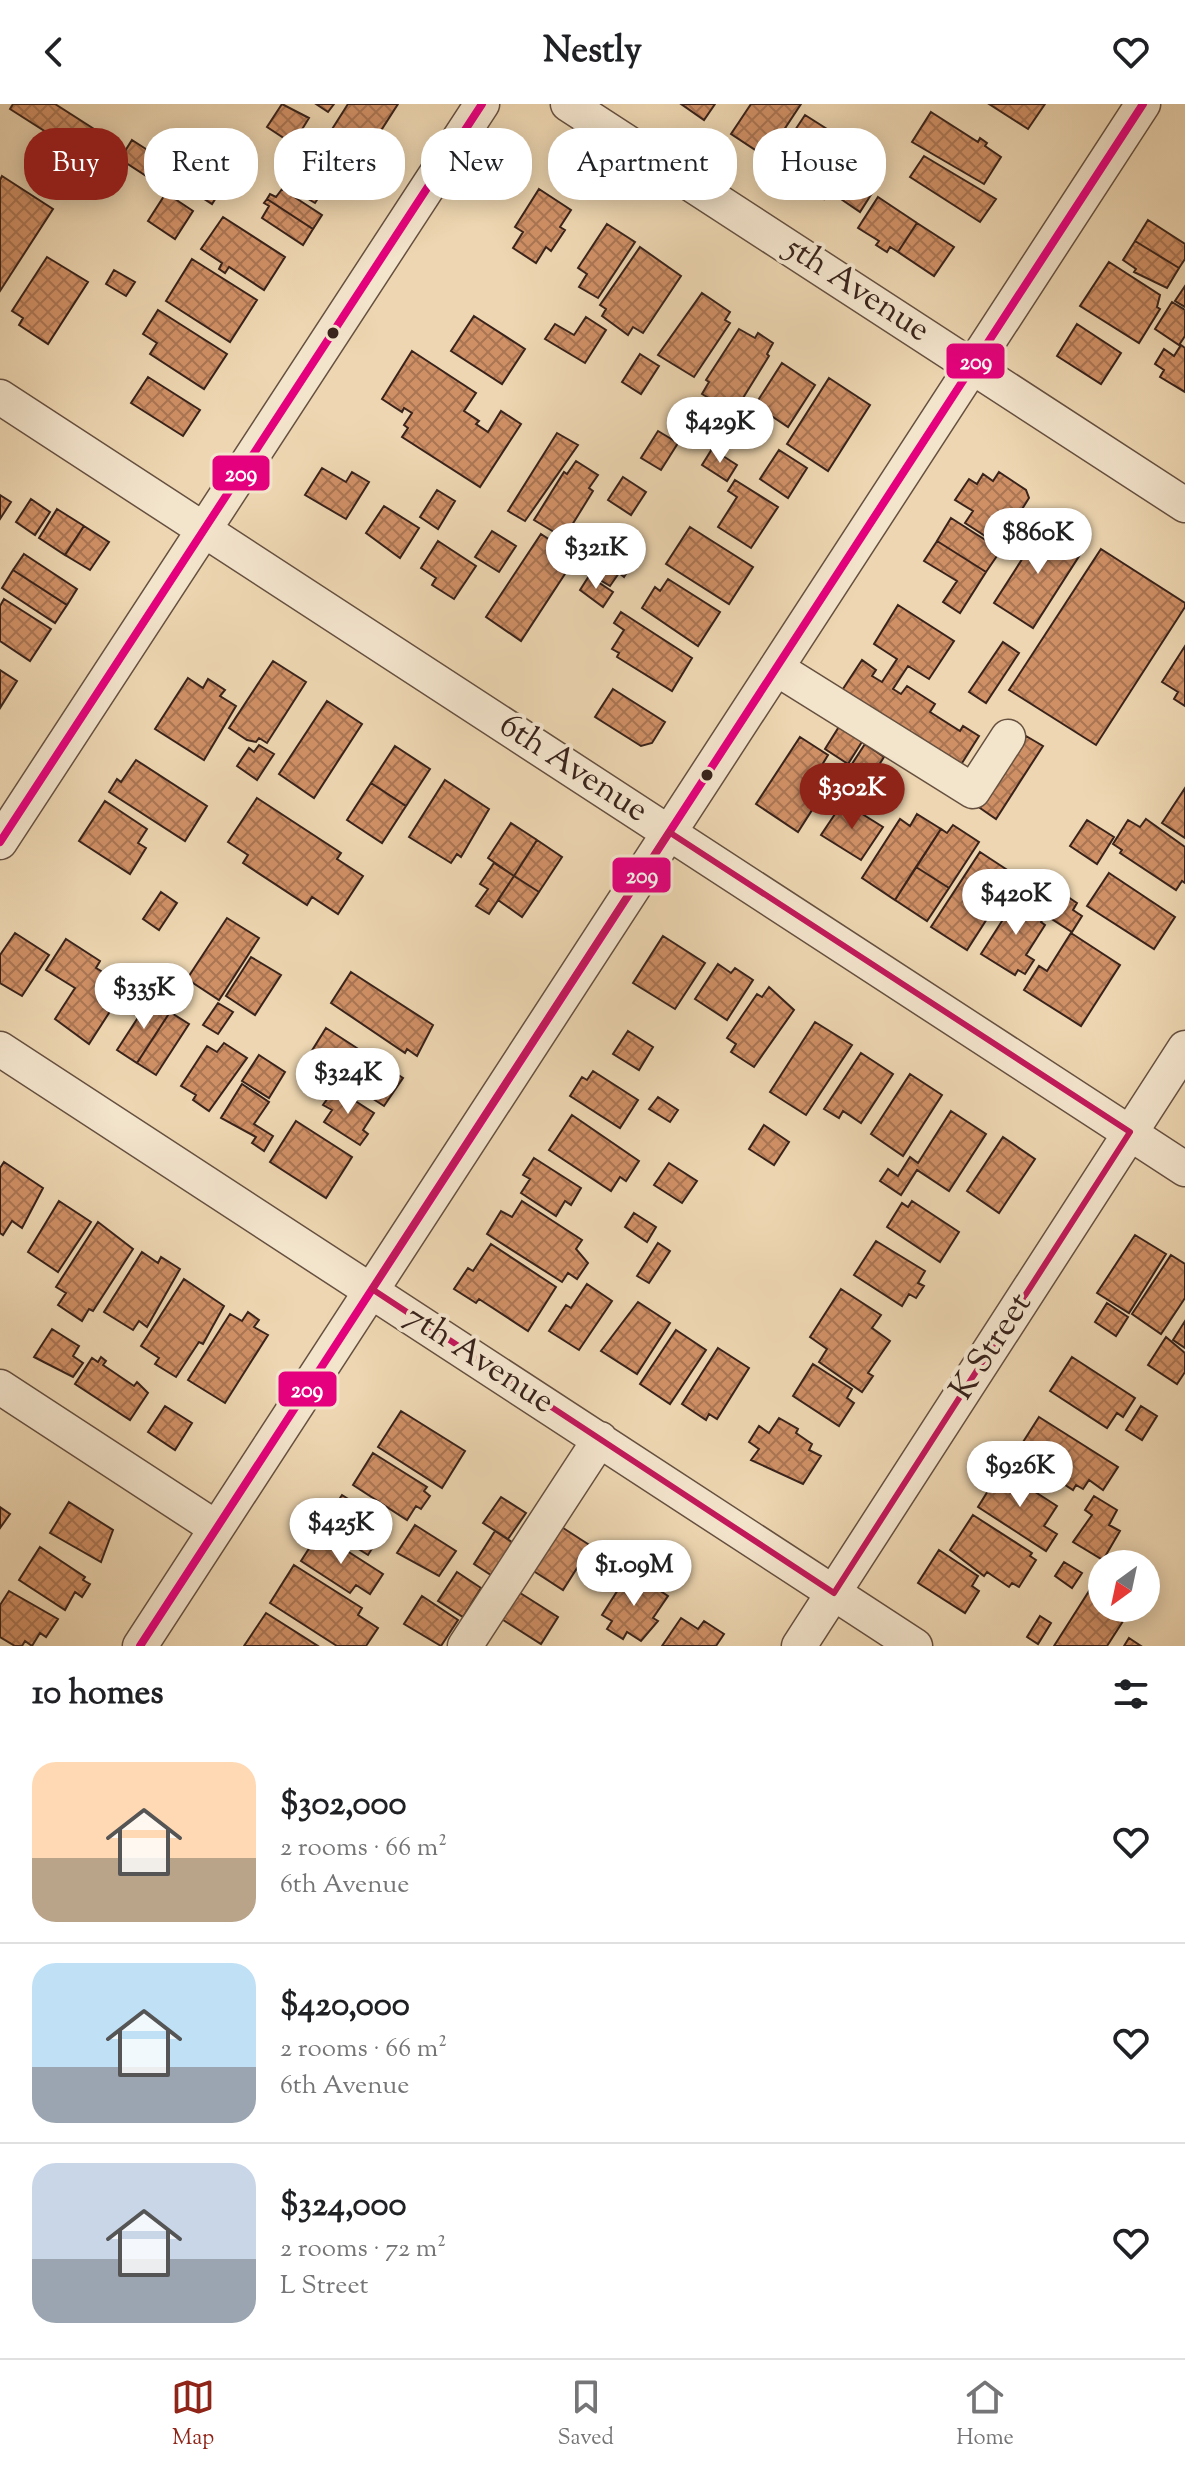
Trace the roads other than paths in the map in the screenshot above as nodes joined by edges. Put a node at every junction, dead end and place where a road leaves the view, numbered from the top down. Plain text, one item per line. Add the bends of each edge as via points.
1 (482, 104) edge
2 (568, 104) edge
3 (1143, 104) edge
4 (973, 365) junction
5 (0, 397) edge
6 (1185, 505) edge
7 (204, 528) junction
8 (776, 668) junction
9 (1008, 737) dead end
10 (669, 832) junction
11 (0, 842) edge
12 (1185, 1048) edge
13 (0, 1049) edge
14 (1130, 1132) junction
15 (1185, 1169) edge
16 (372, 1289) junction
17 (0, 1387) edge
18 (600, 1439) junction
19 (216, 1528) junction
20 (834, 1593) junction
21 (140, 1646) edge
22 (465, 1646) edge
23 (799, 1646) edge
24 (915, 1646) edge

1 - 7 street
2 - 4 street, 5th Avenue
3 - 4 street
4 - 6 street, 5th Avenue
4 - 8 street
5 - 7 street, 6th Avenue
7 - 10 street, 6th Avenue
7 - 11 street
8 - 9 street via 973,791
8 - 10 street
10 - 14 street, 6th Avenue
10 - 16 street
12 - 14 street, K Street
13 - 16 street, 7th Avenue
14 - 15 street, 6th Avenue
14 - 20 street, K Street
16 - 18 street, 7th Avenue
16 - 19 street
17 - 19 street
18 - 20 street, 7th Avenue
18 - 22 street
19 - 21 street
20 - 23 street, K Street
20 - 24 street, 7th Avenue

